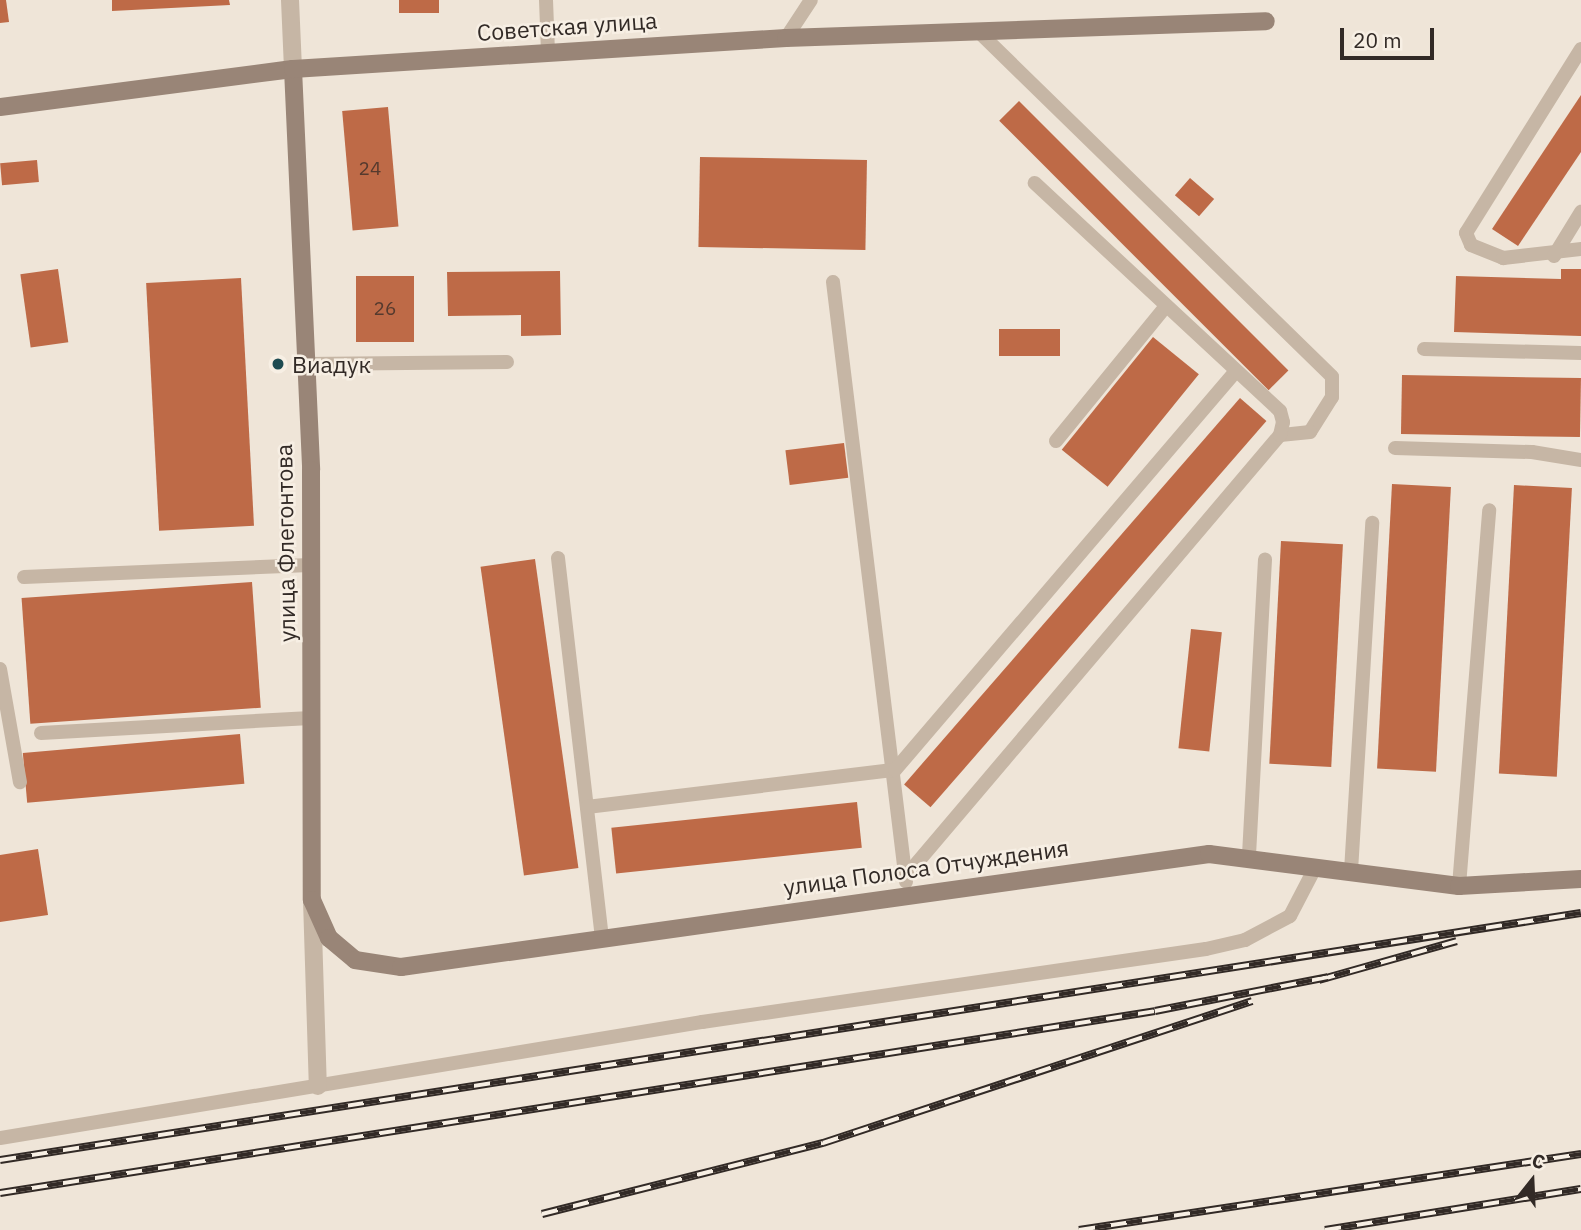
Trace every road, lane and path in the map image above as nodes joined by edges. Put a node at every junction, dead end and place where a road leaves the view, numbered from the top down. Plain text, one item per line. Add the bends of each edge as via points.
1 (290, 0) edge
2 (545, 0) edge
3 (811, 0) edge
4 (1266, 21) dead end
5 (982, 35) junction
6 (786, 38) junction
7 (1581, 49) edge
8 (548, 52) junction
9 (293, 69) junction
10 (0, 107) edge
11 (1035, 183) dead end
12 (1581, 212) edge
13 (1581, 249) edge
14 (1554, 256) junction
15 (833, 282) dead end
16 (1166, 306) junction
17 (1424, 349) dead end
18 (1581, 353) edge
19 (507, 362) dead end
20 (306, 364) junction
21 (1236, 371) junction
22 (1280, 435) junction
23 (1056, 441) dead end
24 (1395, 448) dead end
25 (1581, 460) edge
26 (1489, 510) dead end
27 (1372, 523) dead end
28 (558, 558) dead end
29 (1265, 559) dead end
30 (310, 565) junction
31 (24, 577) dead end
32 (0, 669) edge
33 (312, 718) junction
34 (41, 733) dead end
35 (895, 770) junction
36 (20, 782) dead end
37 (587, 807) junction
38 (1249, 855) junction
39 (1316, 866) junction
40 (1351, 871) junction
41 (1581, 879) edge
42 (907, 886) junction
43 (1459, 886) junction
44 (313, 900) junction
45 (602, 937) junction
46 (318, 1086) junction
47 (0, 1138) edge

1 - 9 street, улица Флегонтова
2 - 8 lane
3 - 6 lane
4 - 5 main road, Советская улица
5 - 6 main road, Советская улица
5 - 22 lane via 1332,377 1332,397 1310,432
6 - 8 main road, Советская улица
7 - 14 lane via 1466,233 1471,245 1503,258
8 - 9 main road, Советская улица
9 - 10 main road, Советская улица
9 - 20 main road, улица Флегонтова
11 - 16 lane
12 - 14 lane
13 - 14 lane
15 - 35 lane
16 - 21 lane
16 - 23 lane
17 - 18 lane
19 - 20 lane
20 - 30 main road, улица Флегонтова
21 - 22 lane via 1280,411
21 - 35 lane
22 - 42 lane
24 - 25 lane via 1532,452
26 - 43 lane
27 - 40 lane
28 - 37 lane
29 - 38 lane
30 - 31 lane
30 - 33 main road, улица Флегонтова
32 - 36 lane
33 - 34 lane
33 - 44 main road, улица Флегонтова
35 - 37 lane
35 - 42 lane
37 - 45 lane
38 - 39 main road, улица Полоса Отчуждения
38 - 42 main road, улица Полоса Отчуждения via 1178,856
39 - 40 main road, улица Полоса Отчуждения
39 - 46 lane via 1290,916 1245,940
40 - 43 main road, улица Полоса Отчуждения
41 - 43 main road, улица Полоса Отчуждения
42 - 45 main road, улица Полоса Отчуждения
44 - 45 main road, улица Полоса Отчуждения via 339,949 378,967
44 - 46 street, улица Флегонтова
46 - 47 lane

